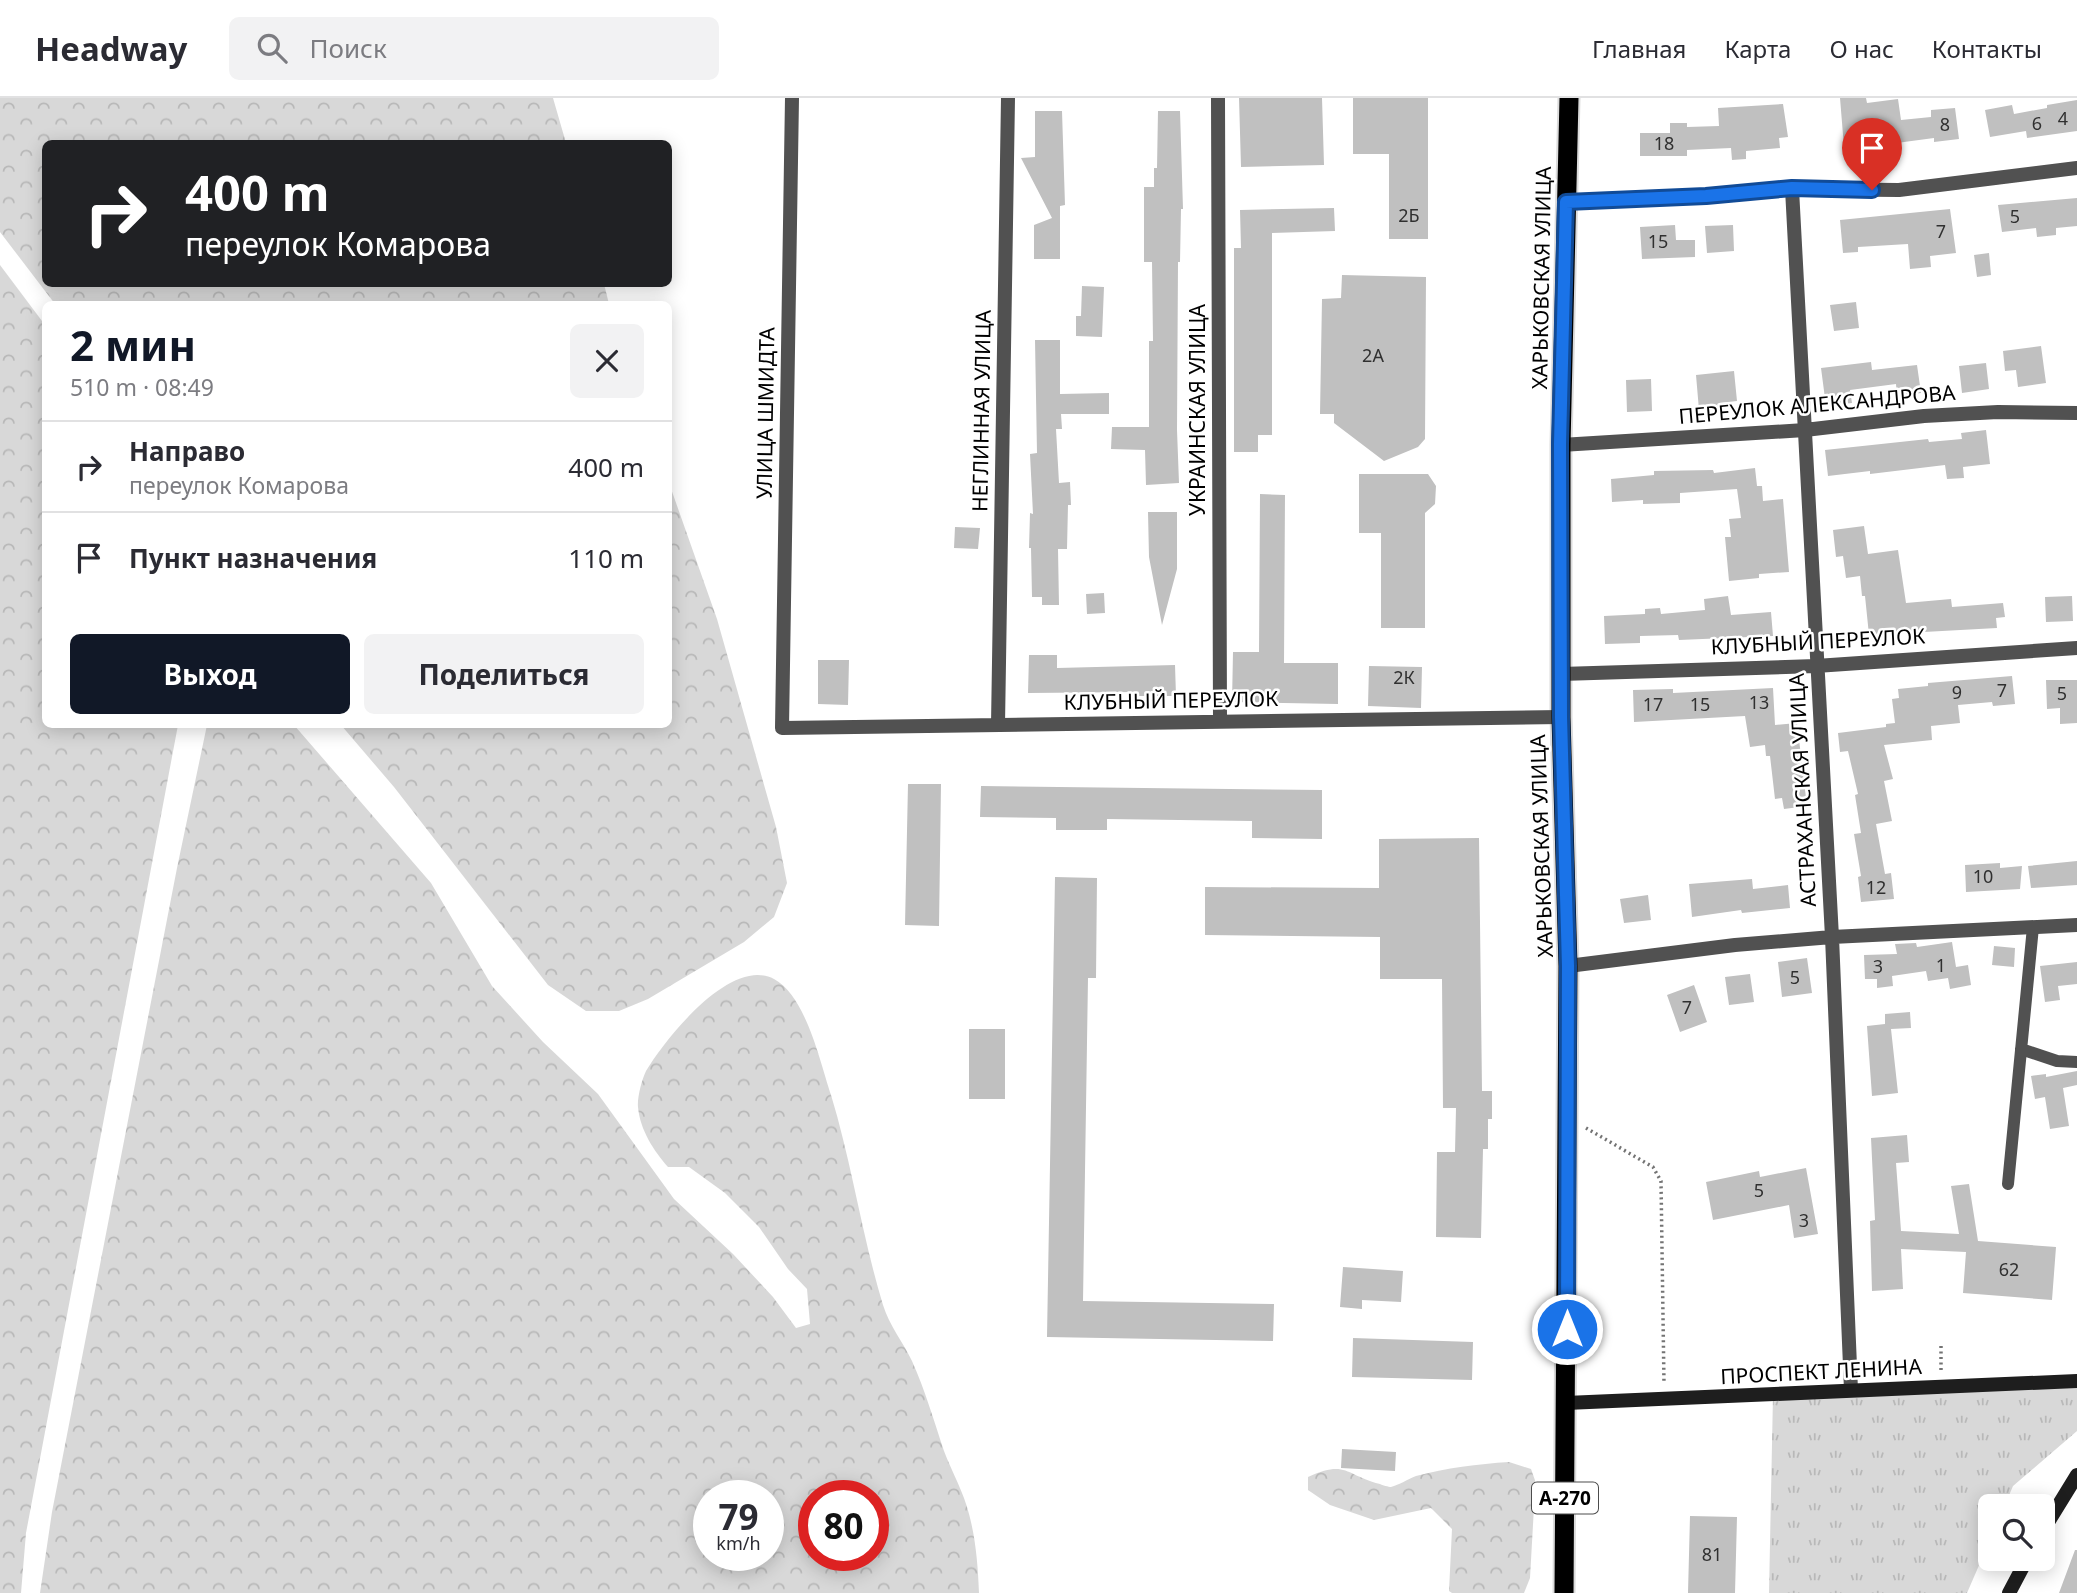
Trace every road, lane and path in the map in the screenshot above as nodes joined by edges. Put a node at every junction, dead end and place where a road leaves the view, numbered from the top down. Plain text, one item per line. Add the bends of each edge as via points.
1 (792, 98) edge
2 (1008, 98) edge
3 (1218, 98) edge
4 (1569, 98) edge
5 (2077, 168) edge
6 (1792, 188) junction
7 (1566, 202) junction
8 (2077, 413) edge
9 (1805, 430) junction
10 (1560, 444) junction
11 (2077, 648) edge
12 (1816, 666) junction
13 (1561, 674) junction
14 (1561, 717) junction
15 (1220, 722) junction
16 (998, 725) junction
17 (782, 728) joint
18 (2077, 925) edge
19 (2033, 927) junction
20 (1832, 937) junction
21 (1568, 966) junction
22 (2021, 1049) junction
23 (2077, 1062) edge
24 (1568, 1118) junction
25 (2008, 1184) dead end
26 (1941, 1344) dead end
27 (2077, 1381) edge
28 (1941, 1387) junction
29 (1851, 1390) junction
30 (1664, 1400) junction
31 (1566, 1403) junction
32 (2077, 1475) edge
33 (2055, 1511) edge
34 (2021, 1571) edge
35 (1564, 1593) edge
36 (2009, 1593) edge

1 - 17 street, УЛИЦА ШМИДТА
2 - 16 street, НЕГЛИННАЯ УЛИЦА
3 - 15 street, УКРАИНСКАЯ УЛИЦА
4 - 7 highway, ХАРЬКОВСКАЯ УЛИЦА / А-270
5 - 6 street via 1899,190
6 - 7 street
6 - 9 street, АСТРАХАНСКАЯ УЛИЦА
7 - 10 highway, ХАРЬКОВСКАЯ УЛИЦА / А-270
8 - 9 street, ПЕРЕУЛОК АЛЕКСАНДРОВА via 1924,416
9 - 10 street, ПЕРЕУЛОК АЛЕКСАНДРОВА
9 - 12 street, АСТРАХАНСКАЯ УЛИЦА
10 - 13 highway, ХАРЬКОВСКАЯ УЛИЦА / А-270
11 - 12 street, КЛУБНЫЙ ПЕРЕУЛОК
12 - 13 street, КЛУБНЫЙ ПЕРЕУЛОК
12 - 20 street, АСТРАХАНСКАЯ УЛИЦА
13 - 14 highway, ХАРЬКОВСКАЯ УЛИЦА / А-270
14 - 15 street, КЛУБНЫЙ ПЕРЕУЛОК
14 - 21 highway, ХАРЬКОВСКАЯ УЛИЦА / А-270
15 - 16 street, КЛУБНЫЙ ПЕРЕУЛОК
16 - 17 street, КЛУБНЫЙ ПЕРЕУЛОК
18 - 19 street
19 - 20 street
19 - 22 lane
20 - 21 street
20 - 29 street, АСТРАХАНСКАЯ УЛИЦА
21 - 24 highway, ХАРЬКОВСКАЯ УЛИЦА / А-270
22 - 23 lane via 2057,1061
22 - 25 lane
24 - 30 path via 1653,1167 1661,1181
24 - 31 highway, ХАРЬКОВСКАЯ УЛИЦА / А-270
26 - 28 path
27 - 28 main road, ПРОСПЕКТ ЛЕНИНА
28 - 29 main road, ПРОСПЕКТ ЛЕНИНА
29 - 30 main road, ПРОСПЕКТ ЛЕНИНА
30 - 31 main road, ПРОСПЕКТ ЛЕНИНА
31 - 35 highway, ХАРЬКОВСКАЯ УЛИЦА / А-270
32 - 33 main road
34 - 36 main road

